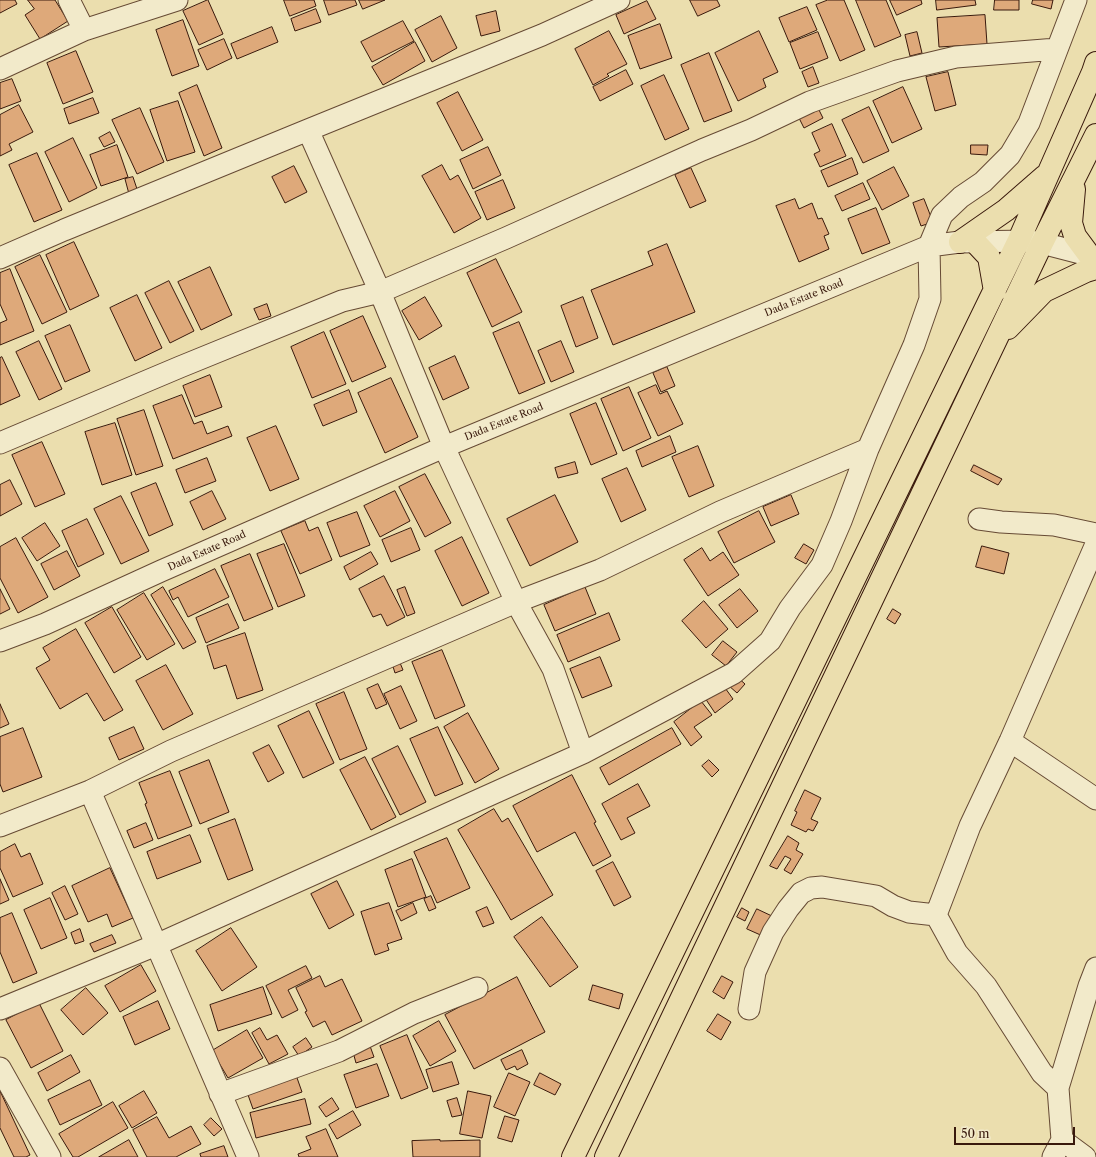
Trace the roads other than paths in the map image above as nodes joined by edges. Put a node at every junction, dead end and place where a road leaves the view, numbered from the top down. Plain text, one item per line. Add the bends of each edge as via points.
1 (69, 0) edge
2 (177, 0) edge
3 (619, 0) edge
4 (1076, 0) edge
5 (84, 30) junction
6 (1057, 49) junction
7 (1096, 63) edge
8 (0, 69) edge
9 (308, 130) junction
10 (1096, 135) edge
11 (1049, 173) junction
12 (1075, 176) junction
13 (1019, 240) junction
14 (967, 242) junction
15 (1042, 243) junction
16 (929, 246) junction
17 (0, 258) edge
18 (1094, 260) edge
19 (995, 291) junction
20 (380, 292) junction
21 (996, 340) junction
22 (0, 443) edge
23 (444, 447) junction
24 (868, 449) junction
25 (979, 519) dead end
26 (1096, 534) edge
27 (1096, 544) edge
28 (516, 602) junction
29 (0, 641) edge
30 (1010, 741) junction
31 (583, 753) junction
32 (90, 791) junction
33 (1096, 799) edge
34 (0, 826) edge
35 (936, 915) junction
36 (156, 945) junction
37 (1094, 981) edge
38 (477, 988) dead end
39 (0, 1008) edge
40 (749, 1009) dead end
41 (0, 1068) edge
42 (1058, 1088) junction
43 (220, 1094) junction
44 (1058, 1148) edge
45 (50, 1157) edge
46 (248, 1157) edge
47 (573, 1157) edge
48 (606, 1157) edge
49 (1085, 1157) edge

1 - 5 street
2 - 5 street
3 - 9 street via 542,35
4 - 6 street
5 - 8 street
6 - 16 street via 1029,123 1010,155 983,182 961,197 942,215
6 - 20 street via 956,57 897,71 810,102 752,130
7 - 11 highway
9 - 17 street
9 - 20 street
10 - 12 highway
11 - 13 highway
11 - 14 highway
12 - 15 highway
12 - 18 highway via 1071,223 1075,236
13 - 14 street, Dada Estate Road
13 - 15 street, Dada Estate Road
13 - 19 highway
14 - 16 street, Dada Estate Road
14 - 19 highway via 989,257
15 - 18 street, Dada Estate Road
15 - 21 highway
16 - 23 street, Dada Estate Road
16 - 24 street via 930,299 914,345
18 - 21 highway via 1086,271 1044,291
19 - 47 highway
20 - 22 street via 342,300
20 - 23 street
21 - 48 highway
23 - 28 street
23 - 29 street, Dada Estate Road via 45,624
24 - 28 street via 720,512 600,570
24 - 31 street via 822,565 790,608 770,641 734,673
25 - 26 street via 1054,525
27 - 30 street
28 - 31 street via 553,669
28 - 32 street via 171,751
30 - 33 street
30 - 35 street via 970,826
31 - 36 street
32 - 34 street
32 - 36 street
35 - 40 street via 909,912 876,896 822,887 801,892 773,932 755,972
35 - 42 street via 957,953 986,986 1042,1073
36 - 39 street
36 - 43 street
37 - 42 street
38 - 43 street via 414,1013 339,1051
41 - 45 street
42 - 44 street
43 - 46 street
44 - 49 street

